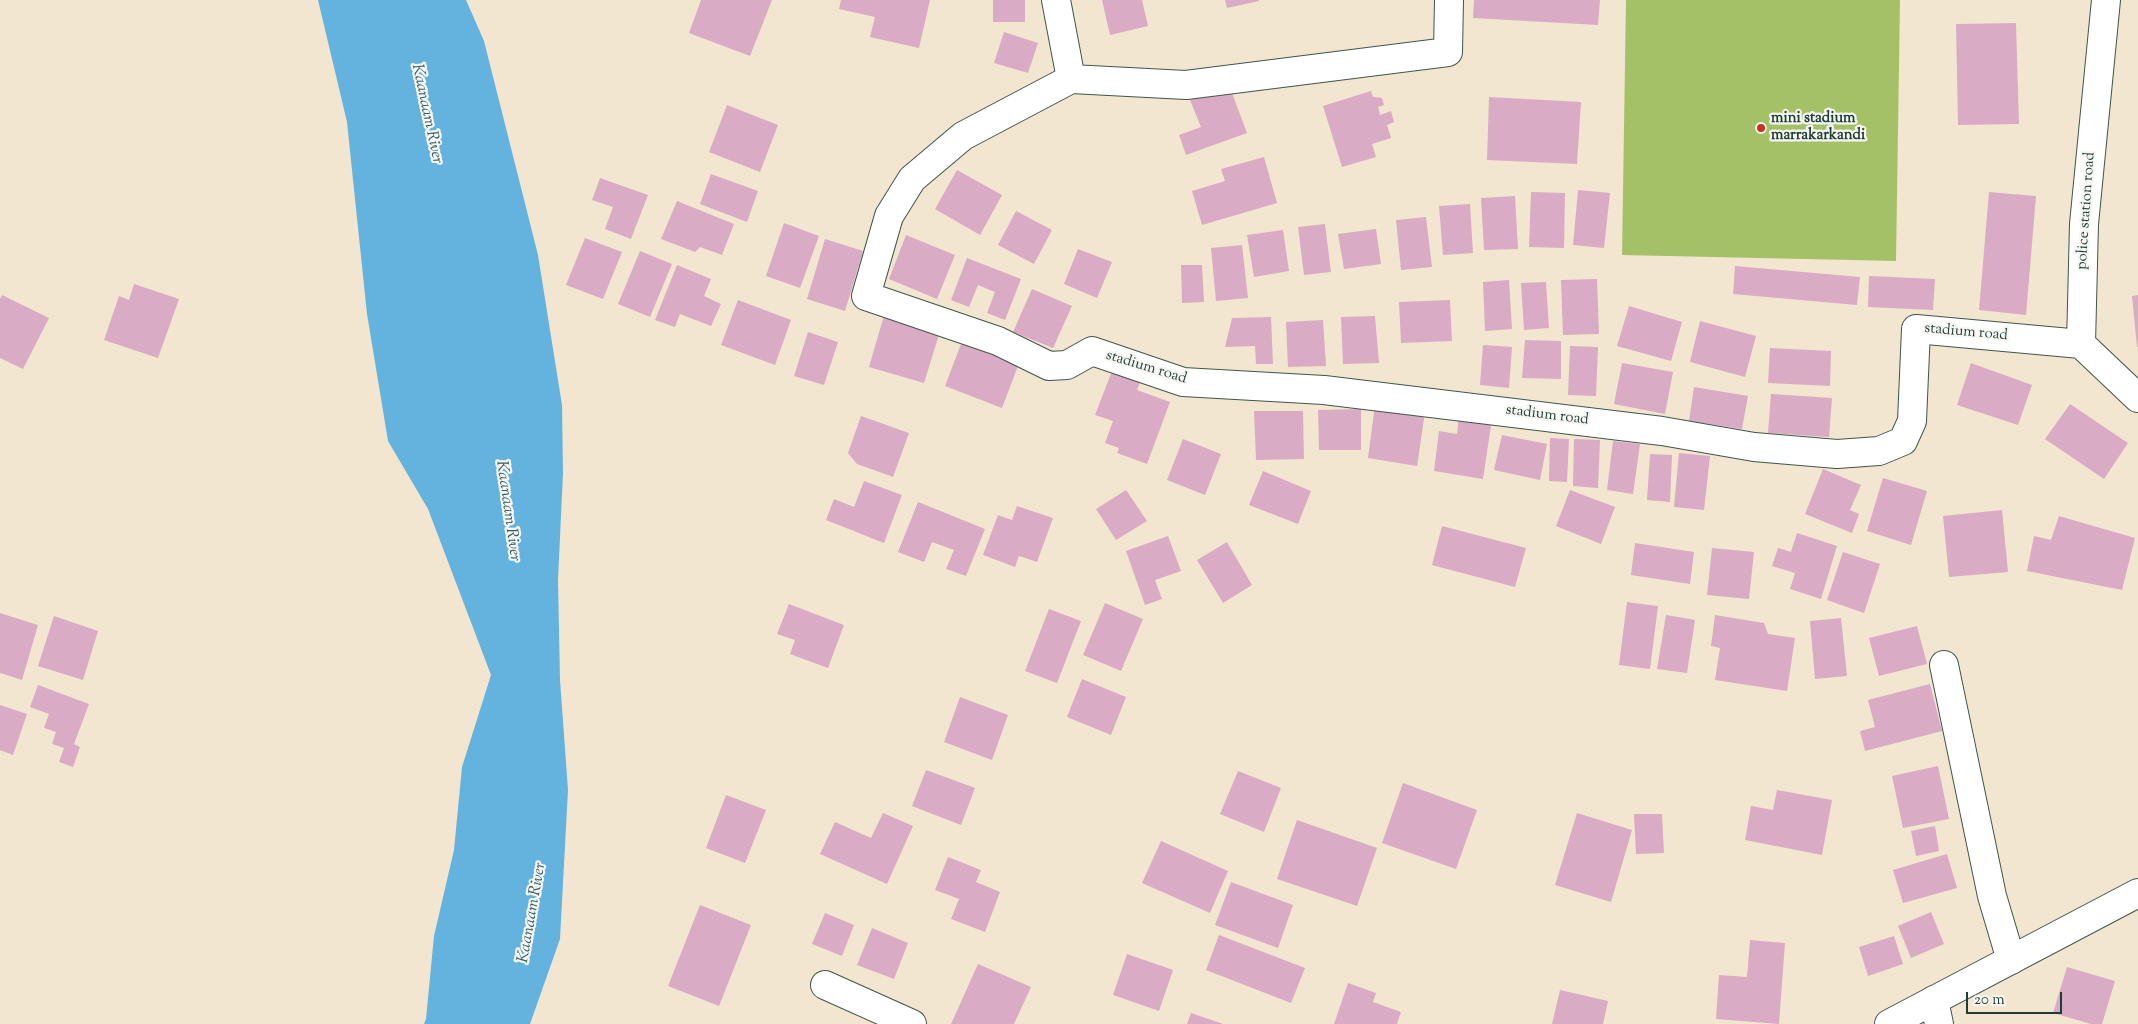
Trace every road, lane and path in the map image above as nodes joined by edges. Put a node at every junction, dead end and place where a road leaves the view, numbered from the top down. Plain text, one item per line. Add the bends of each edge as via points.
1 (1056, 0) edge
2 (1449, 0) edge
3 (2106, 0) edge
4 (1071, 79) junction
5 (2081, 344) junction
6 (2138, 398) edge
7 (1944, 665) dead end
8 (2138, 893) edge
9 (2011, 960) junction
10 (826, 985) dead end
11 (1936, 1012) edge
12 (912, 1024) edge
13 (1889, 1024) edge

1 - 4 street
2 - 4 street via 1448,52 1186,85
3 - 5 street, police station road via 2084,224
4 - 5 street, stadium road via 963,136 912,178 889,216 866,296 998,341 1049,366 1066,365 1092,351 1183,382 1324,390 1662,431 1754,448 1837,454 1879,451 1903,441 1912,421 1916,329
5 - 6 street
7 - 9 street via 1992,896
8 - 9 street
9 - 11 street
10 - 12 street
11 - 13 street

